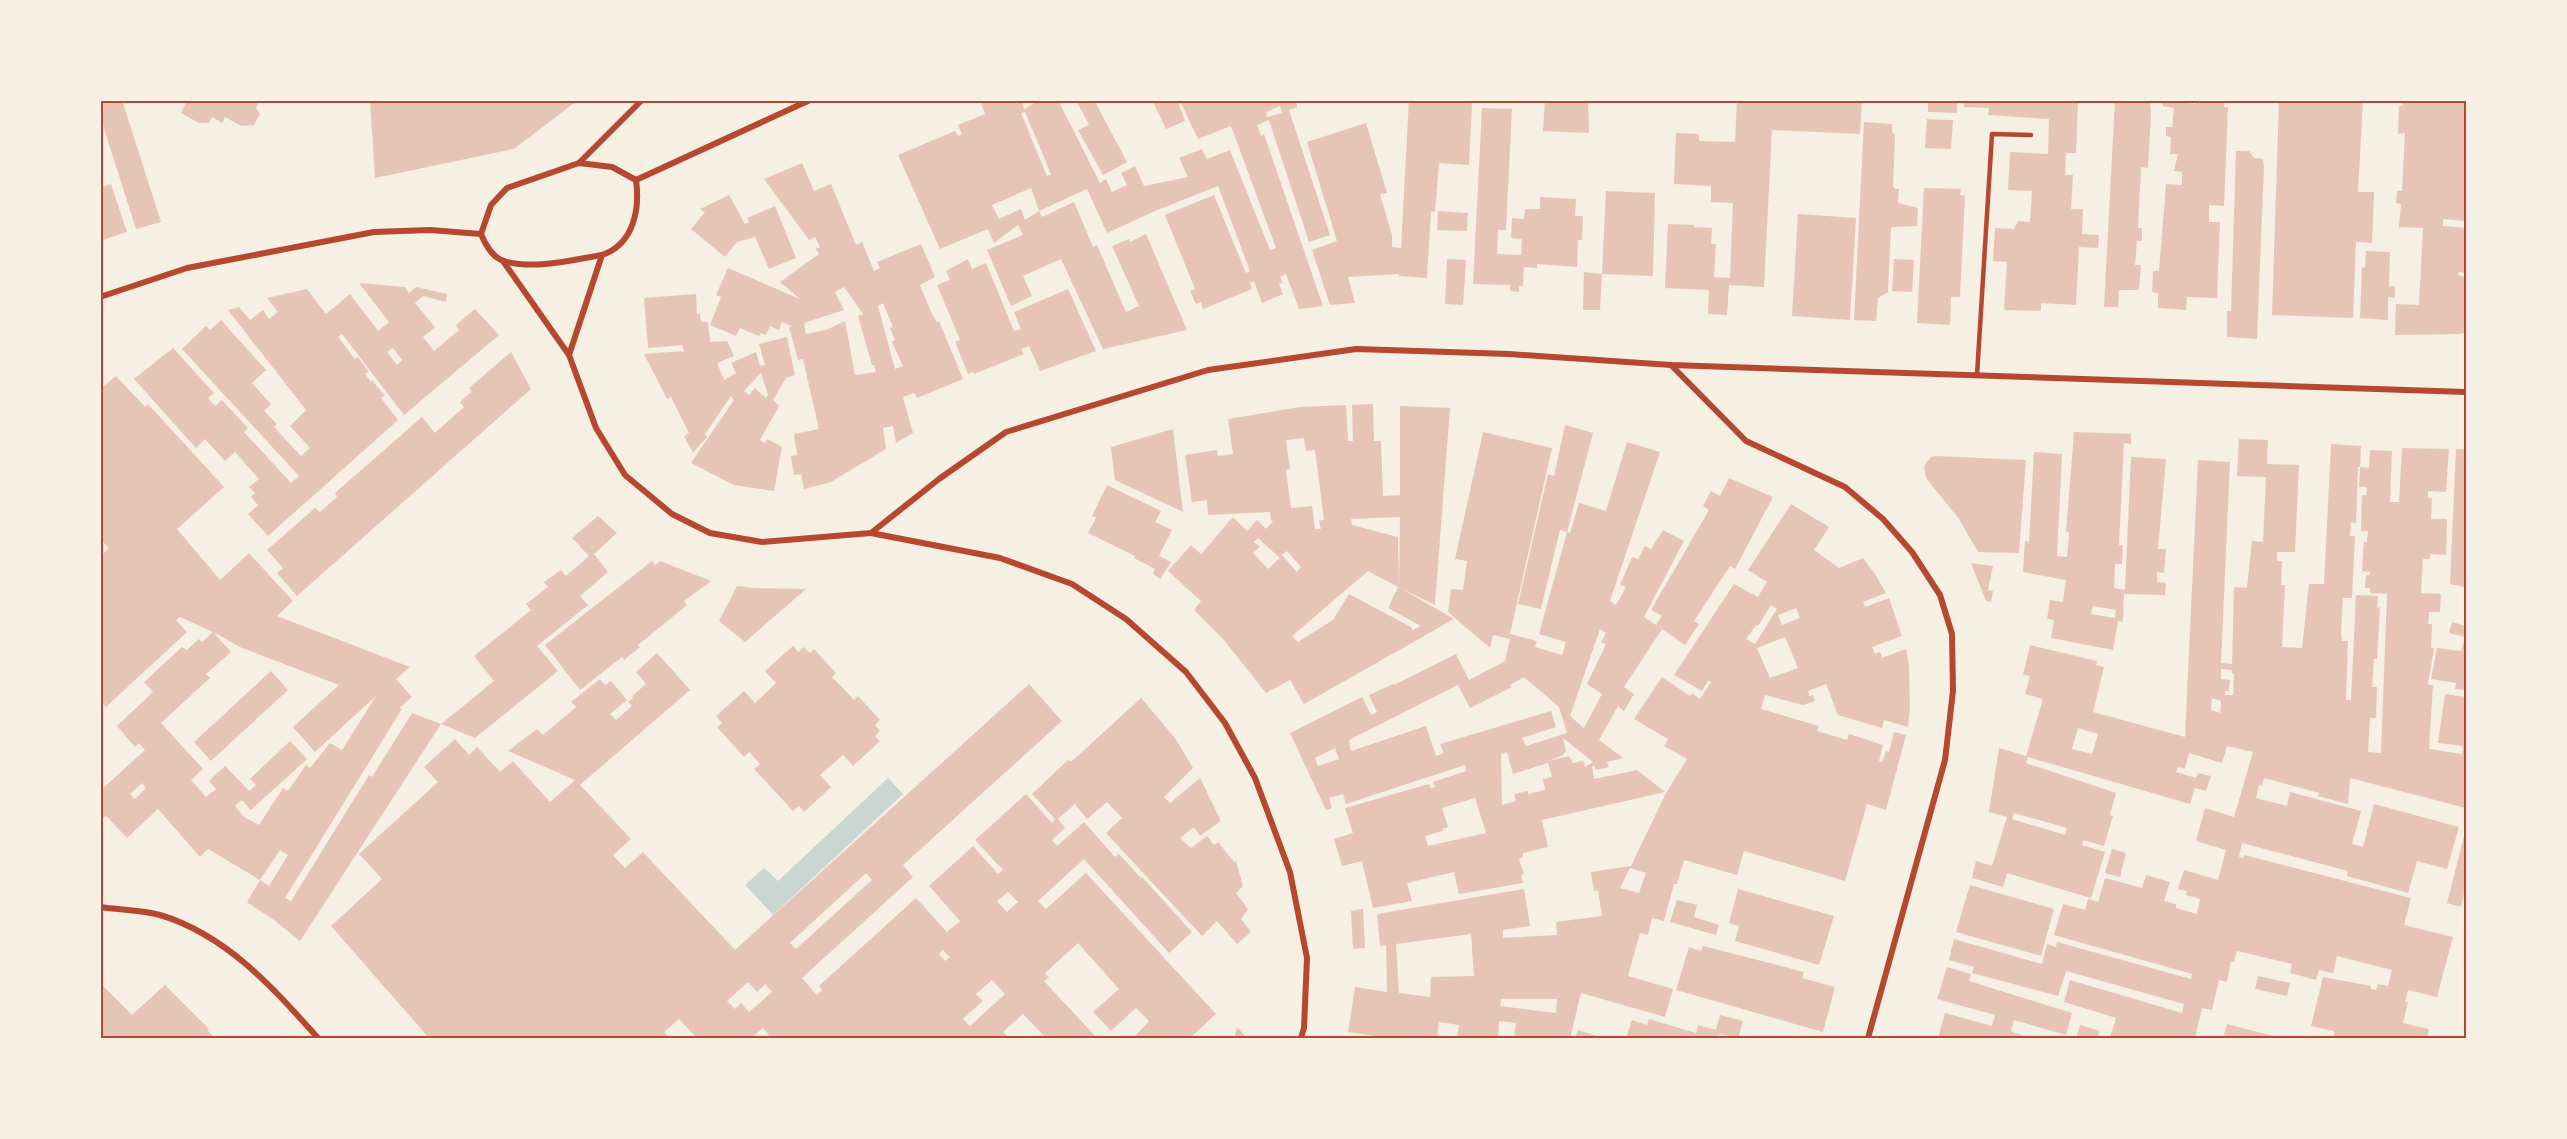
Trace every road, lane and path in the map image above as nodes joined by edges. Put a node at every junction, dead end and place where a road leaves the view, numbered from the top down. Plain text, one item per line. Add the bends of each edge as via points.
1 (642, 100) edge
2 (810, 100) edge
3 (2031, 135) dead end
4 (579, 163) junction
5 (636, 180) junction
6 (481, 234) junction
7 (602, 255) junction
8 (502, 261) junction
9 (100, 297) edge
10 (569, 355) junction
11 (1671, 364) junction
12 (1977, 375) junction
13 (2466, 392) edge
14 (871, 533) junction
15 (100, 907) edge
16 (318, 1038) edge
17 (1301, 1038) edge
18 (1868, 1038) edge

1 - 4 street
2 - 5 street
3 - 12 lane via 1992,134
4 - 5 street via 612,167
4 - 6 street via 507,188 491,205
5 - 7 street via 639,201 634,220 625,239
6 - 8 street via 486,247
6 - 9 street via 430,230 374,232 187,268
7 - 8 street via 535,265
7 - 10 street
8 - 10 street
10 - 14 street via 596,428 626,475 672,514 710,533 762,542
11 - 12 street
11 - 14 street via 1356,349 1208,370 1006,432
11 - 18 street via 1746,441 1845,487 1883,519 1912,552 1940,595 1952,634 1953,691 1946,760
12 - 13 street
14 - 17 street via 1000,558 1072,584 1126,619 1186,672 1225,723 1255,778 1290,872 1307,958
15 - 16 street via 160,915 211,937 267,982

